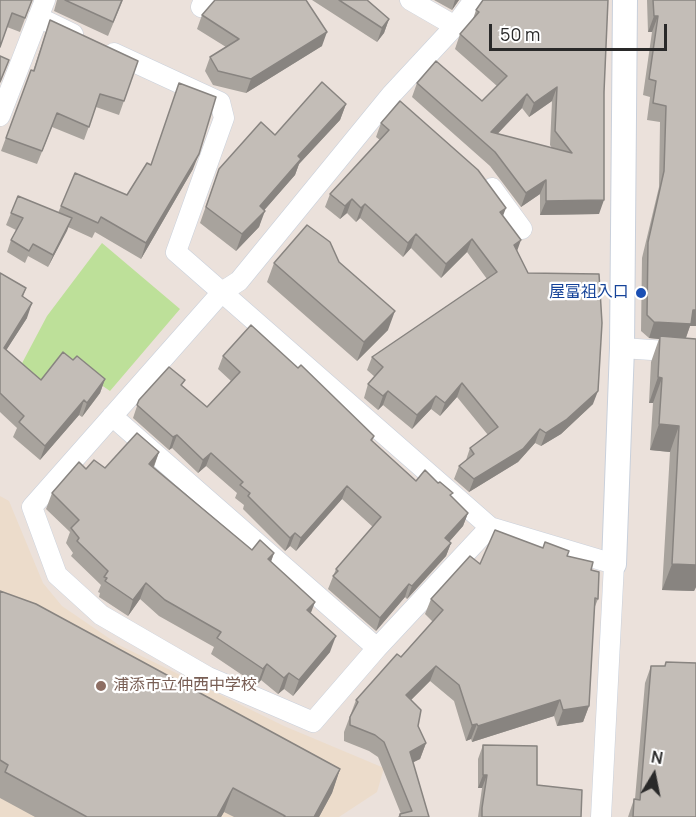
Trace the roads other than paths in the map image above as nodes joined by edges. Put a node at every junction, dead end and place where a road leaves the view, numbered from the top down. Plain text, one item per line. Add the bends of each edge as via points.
1 (410, 0) edge
2 (474, 0) edge
3 (625, 0) edge
4 (41, 9) edge
5 (455, 26) junction
6 (391, 95) junction
7 (408, 110) edge
8 (0, 116) edge
9 (482, 175) edge
10 (522, 229) dead end
11 (222, 292) junction
12 (622, 348) junction
13 (696, 353) edge
14 (112, 416) junction
15 (490, 527) junction
16 (614, 564) junction
17 (377, 648) junction
18 (601, 817) edge

1 - 5 street
2 - 5 street
3 - 12 street
4 - 8 street
4 - 11 street via 95,44 220,102 224,118 176,252
5 - 6 street
6 - 7 street
6 - 11 street via 239,281
9 - 10 street
11 - 14 street
11 - 15 street
12 - 13 street
12 - 16 street
14 - 17 street
14 - 17 street via 32,507 57,575 101,615 208,677 313,722
15 - 16 street
15 - 17 street
16 - 18 street

